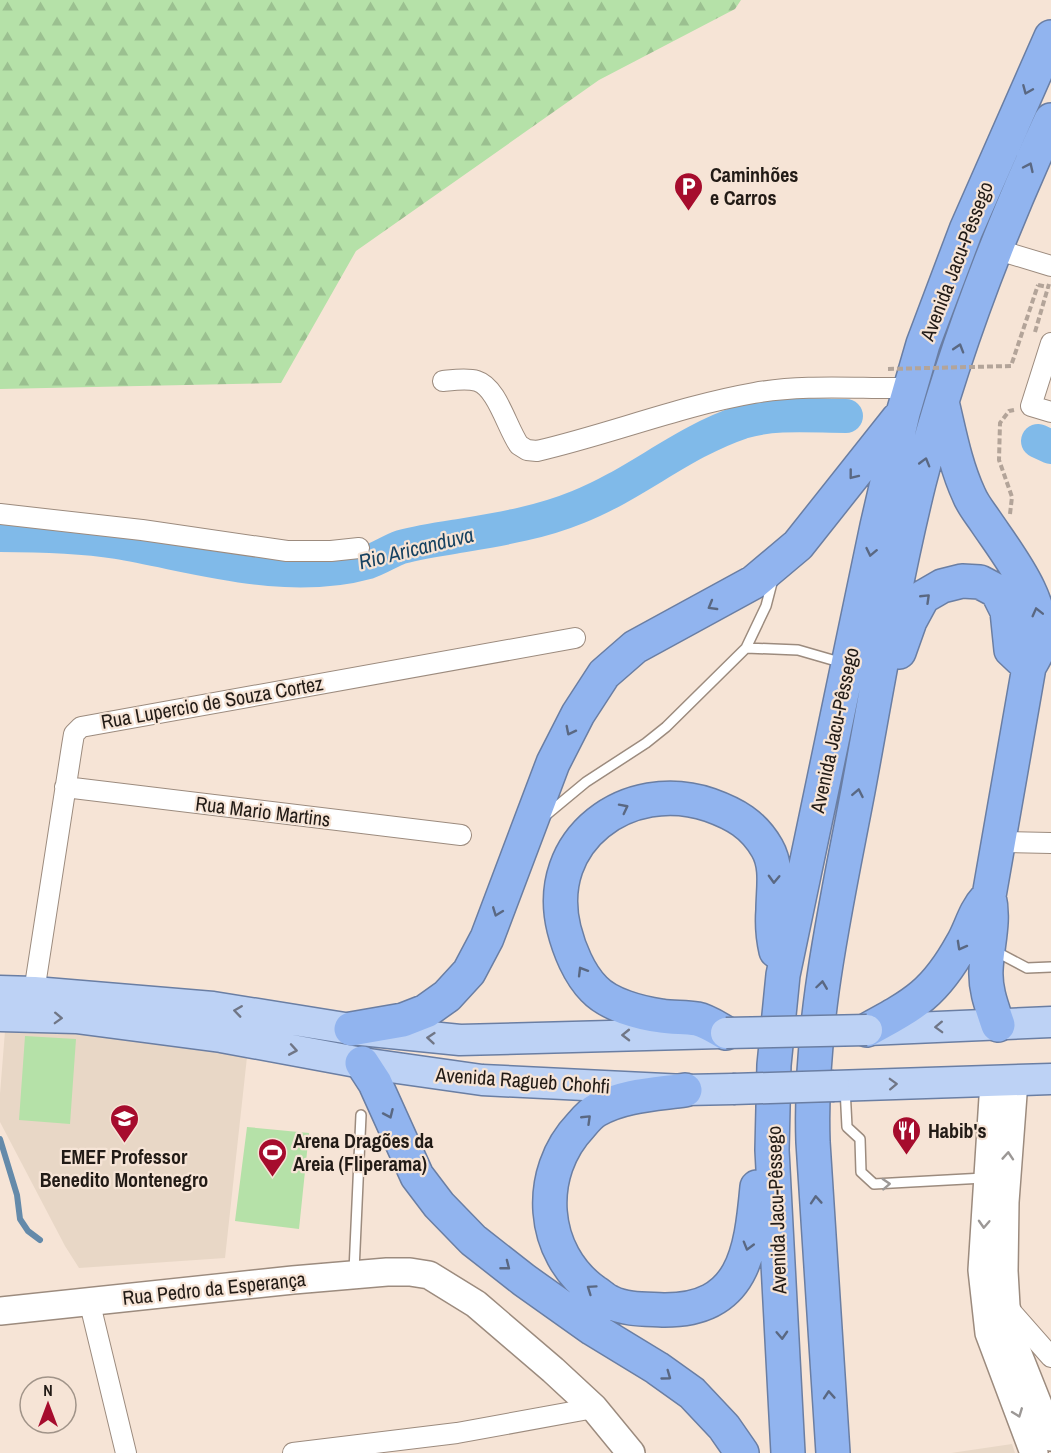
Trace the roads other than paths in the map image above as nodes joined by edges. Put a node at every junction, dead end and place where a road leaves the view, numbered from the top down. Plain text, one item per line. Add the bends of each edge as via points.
1 (1051, 37) edge
2 (1051, 120) edge
3 (995, 249) junction
4 (1051, 266) edge
5 (1051, 343) edge
6 (443, 381) dead end
7 (900, 390) junction
8 (942, 405) junction
9 (1051, 412) edge
10 (0, 514) edge
11 (359, 548) dead end
12 (777, 562) junction
13 (576, 638) dead end
14 (746, 648) junction
15 (847, 665) junction
16 (1029, 667) junction
17 (878, 684) junction
18 (65, 787) junction
19 (529, 829) junction
20 (461, 835) dead end
21 (999, 842) junction
22 (1051, 843) edge
23 (989, 896) junction
24 (988, 947) junction
25 (1051, 967) edge
26 (783, 975) junction
27 (0, 991) edge
28 (34, 992) junction
29 (0, 1016) edge
30 (1051, 1022) edge
31 (998, 1025) junction
32 (351, 1029) junction
33 (867, 1030) junction
34 (726, 1033) junction
35 (362, 1062) junction
36 (1051, 1079) edge
37 (1004, 1081) junction
38 (839, 1086) junction
39 (686, 1090) junction
40 (361, 1115) dead end
41 (772, 1150) junction
42 (987, 1178) junction
43 (354, 1275) junction
44 (89, 1300) junction
45 (1006, 1306) junction
46 (0, 1311) edge
47 (1051, 1357) edge
48 (594, 1408) junction
49 (1051, 1437) edge
50 (126, 1453) edge
51 (294, 1453) edge
52 (631, 1453) edge
53 (742, 1453) edge
54 (788, 1453) edge
55 (833, 1453) edge
56 (1034, 1453) edge

1 -> 7 highway, Avenida Jacu-Pêssego via 966,230 923,344
3 -> 2 highway, Avenida Jacu-Pêssego
3 - 4 street
8 -> 3 highway, Avenida Jacu-Pêssego
5 - 9 street via 1031,406
6 - 7 street via 470,380 485,385 519,445 537,451 756,393 816,388
7 -> 12 highway via 798,545
7 -> 15 highway, Avenida Jacu-Pêssego
16 -> 8 highway via 1039,649 1036,606 969,496
17 -> 8 highway, Avenida Jacu-Pêssego via 917,493
10 - 11 street via 287,552
12 - 14 lane via 766,606
12 -> 19 highway via 754,582 635,647 604,674 578,714 554,763
13 - 18 street, Rua Lupercio de Souza Cortez via 83,725 74,734
14 - 15 lane via 798,650
14 - 19 lane via 666,727 586,782
15 - 26 highway, Avenida Jacu-Pêssego
17 -> 16 highway via 894,666 923,597 962,581 980,582 997,591 1007,611 1011,650
16 - 21 highway
55 -> 17 highway, Avenida Jacu-Pêssego via 811,1098 822,986
18 - 20 street, Rua Mario Martins
18 - 28 street, Rua Lupercio de Souza Cortez
19 -> 32 highway via 487,938 469,972 426,1011 403,1020
21 - 22 street
21 - 23 highway
23 - 24 highway via 993,912
23 -> 33 highway via 977,909 966,938 940,980 908,1008
24 - 25 lane via 1027,968
24 - 31 highway via 988,997
34 -> 26 highway via 700,1020 660,1016 626,1006 603,997 593,988 567,944 561,916 560,892 566,863 582,838 602,819 631,803 663,797 699,801 732,813 752,828 775,869 775,948
26 - 41 highway, Avenida Jacu-Pêssego via 774,1065
27 - 28 main road, Avenida Ragueb Chohfi
32 -> 28 main road, Avenida Ragueb Chohfi via 213,1007
29 -> 35 main road, Avenida Ragueb Chohfi via 76,1018 221,1037
30 - 31 main road, Avenida Ragueb Chohfi
31 -> 33 main road, Avenida Ragueb Chohfi
34 -> 32 main road, Avenida Ragueb Chohfi via 460,1040
33 - 34 main road, Avenida Ragueb Chohfi, bridge
35 - 39 main road, Avenida Ragueb Chohfi via 482,1080
35 -> 53 highway via 417,1176 445,1212 524,1280 692,1393
36 - 37 main road, Avenida Ragueb Chohfi
38 -> 37 main road, Avenida Ragueb Chohfi
37 - 42 main road
45 -> 37 main road
38 - 39 main road, Avenida Ragueb Chohfi, bridge
38 -> 42 lane via 847,1127 860,1138 861,1172 874,1184
41 -> 39 highway via 759,1170 753,1230 743,1266 725,1292 699,1306 637,1309 610,1302 582,1283 562,1257 551,1228 554,1168 570,1136 599,1109 625,1099
40 - 43 lane
41 -> 54 highway, Avenida Jacu-Pêssego
42 -> 56 main road via 982,1270 988,1333
43 - 44 main road, Rua Pedro da Esperança
43 - 48 main road, Rua Pedro da Esperança via 429,1275 476,1304
44 - 46 main road, Rua Pedro da Esperança
44 - 50 street
45 - 47 street
45 - 49 main road via 1014,1344
48 - 51 street via 457,1432
48 - 52 main road

